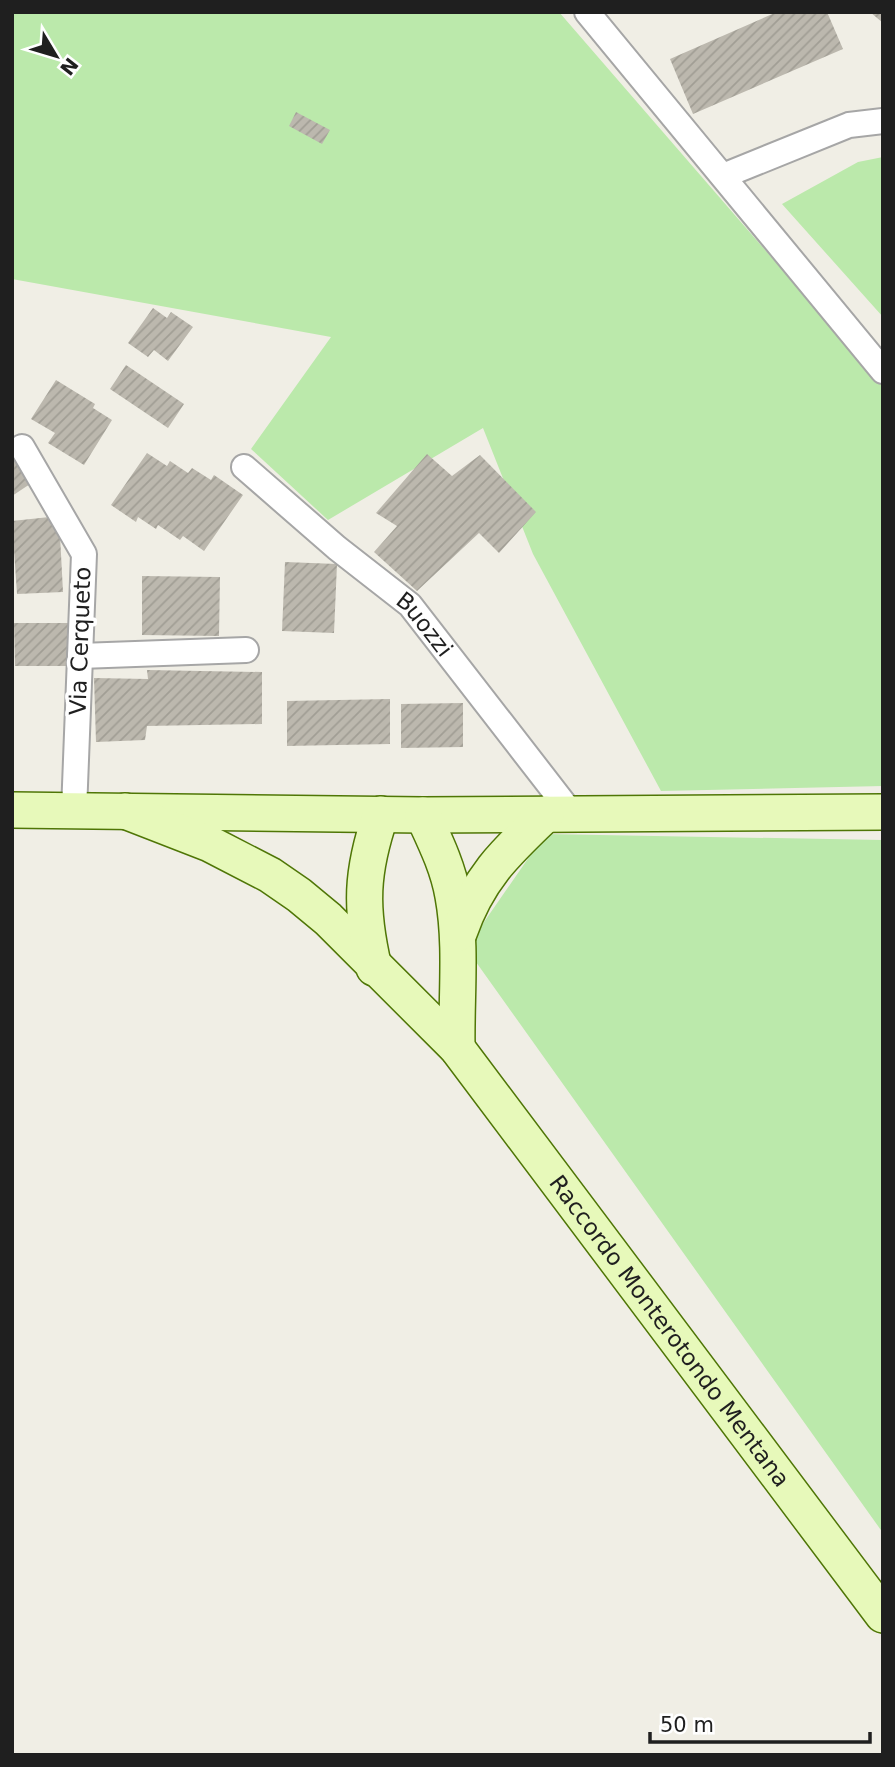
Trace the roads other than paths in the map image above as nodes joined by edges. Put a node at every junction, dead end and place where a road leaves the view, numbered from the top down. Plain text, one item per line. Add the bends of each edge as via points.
1 (587, 12) edge
2 (883, 121) edge
3 (723, 176) junction
4 (883, 371) edge
5 (22, 447) dead end
6 (244, 467) dead end
7 (246, 650) dead end
8 (80, 656) junction
9 (12, 810) edge
10 (74, 811) junction
11 (125, 811) junction
12 (883, 812) edge
13 (381, 814) junction
14 (559, 814) junction
15 (423, 815) junction
16 (458, 937) junction
17 (374, 968) junction
18 (457, 1048) junction
19 (883, 1615) edge

1 - 3 street
2 - 3 street via 849,125
3 - 4 street
5 - 8 street, Via Cerqueto via 84,554
6 - 14 street, Buozzi via 410,605
7 - 8 street
8 - 10 street, Via Cerqueto
9 - 10 main road
10 - 11 main road
11 - 13 main road
11 - 17 main road, Raccordo Monterotondo Mentana via 211,844 270,875 328,919
12 - 14 main road
13 - 15 main road
13 - 17 main road via 362,890
14 - 15 main road
14 - 16 main road via 491,868
15 - 16 main road via 444,861
16 - 18 main road
17 - 18 main road, Raccordo Monterotondo Mentana
18 - 19 main road, Raccordo Monterotondo Mentana

